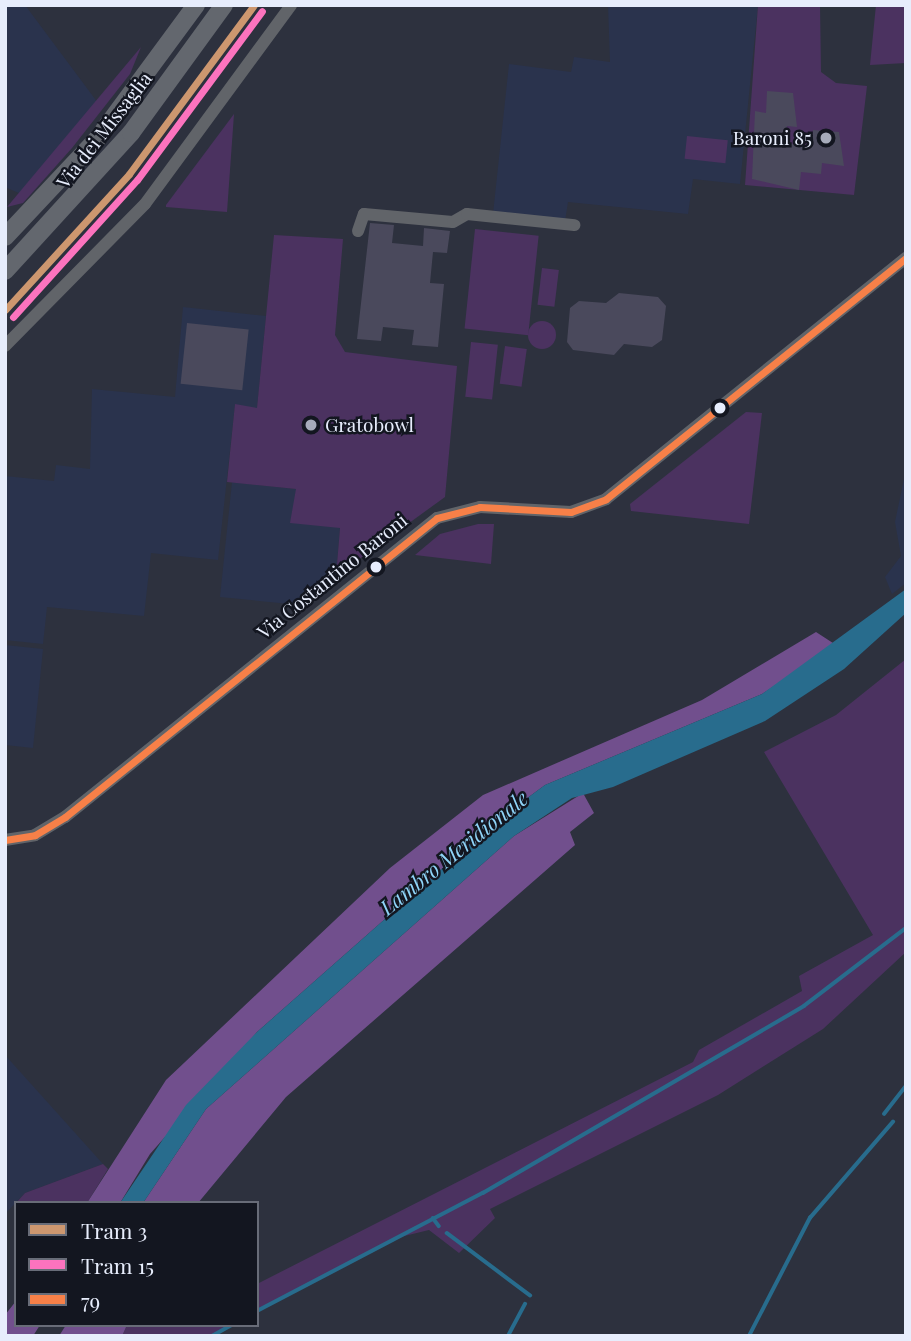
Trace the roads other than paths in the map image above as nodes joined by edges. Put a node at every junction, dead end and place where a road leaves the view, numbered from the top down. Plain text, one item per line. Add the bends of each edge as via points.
1 (196, 5) edge
2 (225, 5) edge
3 (290, 5) edge
4 (573, 225) dead end
5 (358, 231) dead end
6 (5, 237) edge
7 (906, 258) edge
8 (5, 271) edge
9 (5, 346) edge
10 (5, 840) edge

1 - 6 main road, Via dei Missaglia via 98,138
2 - 8 main road, Via dei Missaglia via 131,133
3 - 9 street via 149,200
4 - 5 street via 467,214 453,222 364,214
7 - 10 street, Via Costantino Baroni via 606,499 570,512 480,507 437,518 65,817 35,835

